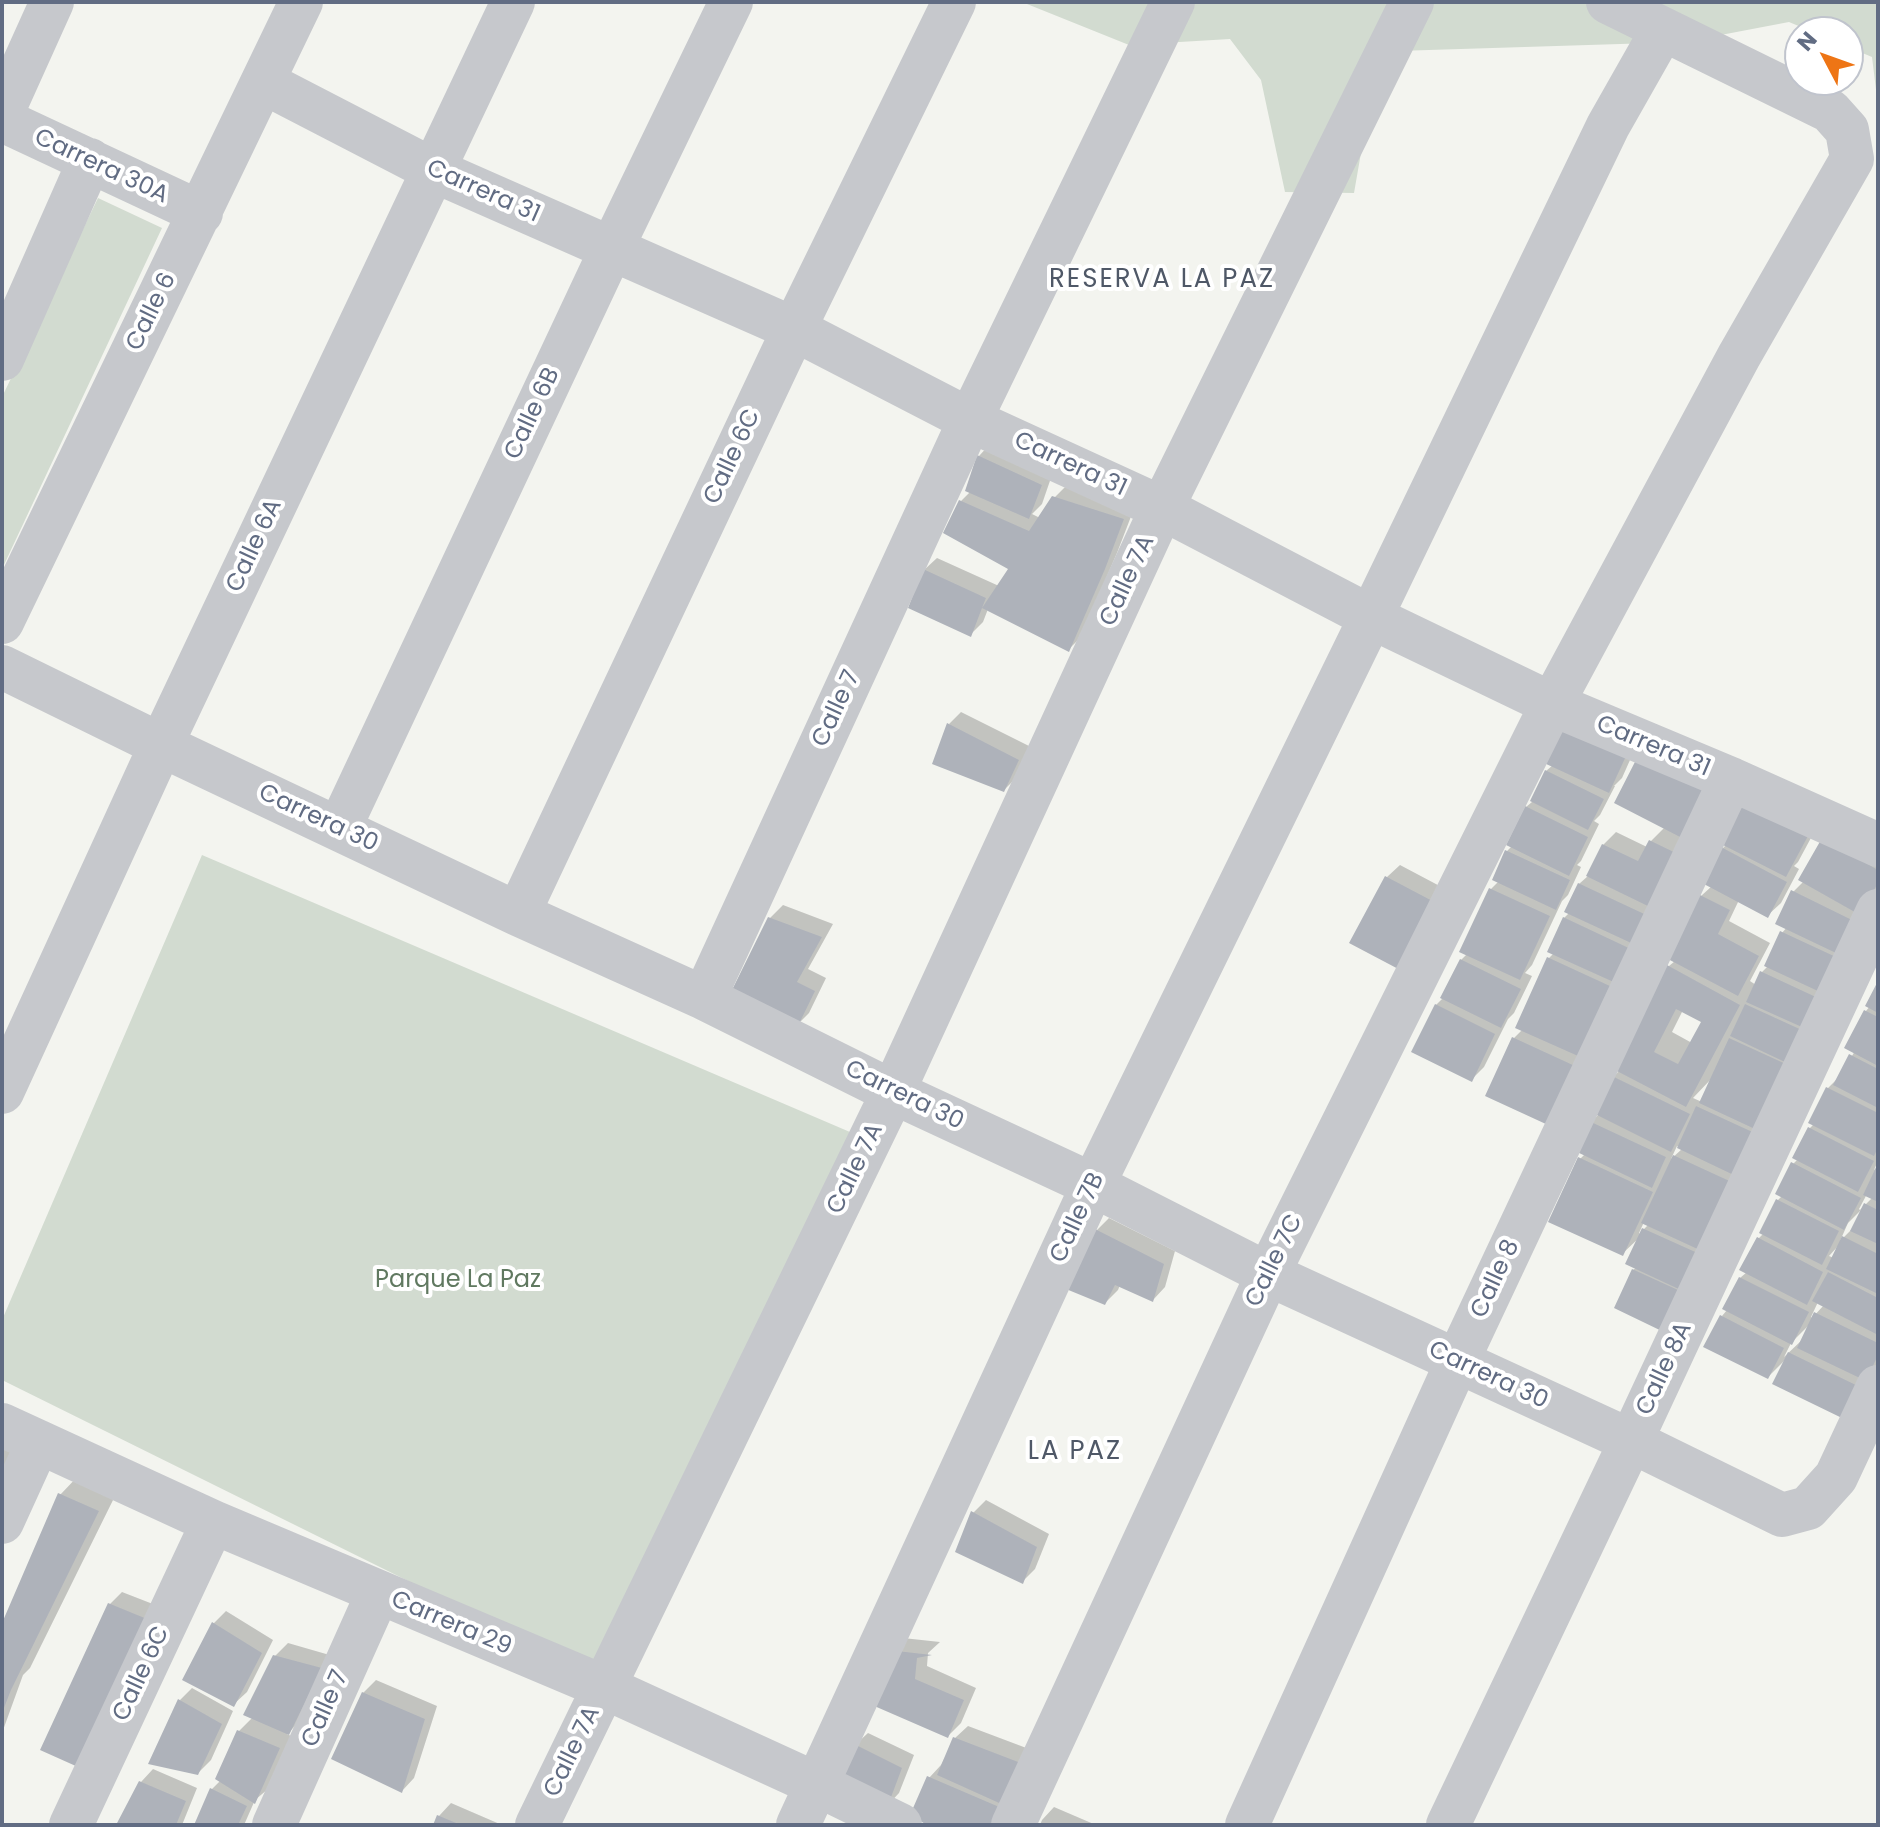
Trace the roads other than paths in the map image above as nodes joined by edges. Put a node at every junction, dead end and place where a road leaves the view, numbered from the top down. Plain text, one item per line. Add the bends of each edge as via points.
1 (52, 2) edge
2 (301, 2) edge
3 (513, 2) edge
4 (731, 2) edge
5 (954, 2) edge
6 (1173, 2) edge
7 (1412, 2) edge
8 (1608, 2) edge
9 (1663, 29) junction
10 (263, 82) junction
11 (2, 113) edge
12 (2, 120) edge
13 (90, 160) junction
14 (433, 170) junction
15 (201, 213) junction
16 (611, 250) junction
17 (794, 329) junction
18 (2, 359) edge
19 (970, 420) junction
20 (1162, 508) junction
21 (1371, 617) junction
22 (2, 622) edge
23 (2, 667) edge
24 (1552, 704) junction
25 (161, 745) junction
26 (1731, 779) junction
27 (339, 829) junction
28 (1878, 845) edge
29 (1878, 911) edge
30 (518, 914) junction
31 (704, 998) junction
32 (2, 1092) edge
33 (893, 1092) junction
34 (1093, 1185) junction
35 (1268, 1274) junction
36 (1457, 1362) junction
37 (1878, 1387) edge
38 (20, 1434) edge
39 (1631, 1441) junction
40 (2, 1522) edge
41 (213, 1522) junction
42 (378, 1593) junction
43 (604, 1687) junction
44 (816, 1784) junction
45 (71, 1825) edge
46 (274, 1825) edge
47 (537, 1825) edge
48 (798, 1825) edge
49 (900, 1825) edge
50 (1013, 1825) edge
51 (1247, 1825) edge
52 (1448, 1825) edge

1 - 11 street
2 - 10 street, Calle 6
3 - 14 street, Calle 6A
4 - 16 street, Calle 6B
5 - 17 street, Calle 6C
6 - 19 street, Calle 7
7 - 20 street, Calle 7A
8 - 9 street, Calle 7C
9 - 21 street, Calle 7B via 1608,126
9 - 24 street, Calle 7C via 1830,111 1847,130 1852,159
10 - 14 street, Carrera 31
10 - 15 street, Calle 6
12 - 13 street, Carrera 30A
13 - 15 street, Carrera 30A
13 - 18 street
14 - 16 street, Carrera 31
14 - 25 street, Calle 6A
15 - 22 street, Calle 6
16 - 17 street, Carrera 31
16 - 27 street, Calle 6B
17 - 19 street, Carrera 31
17 - 30 street, Calle 6C
19 - 20 street, Carrera 31
19 - 31 street, Calle 7
20 - 21 street, Carrera 31
20 - 33 street, Calle 7A
21 - 24 street, Carrera 31
21 - 34 street, Calle 7B
23 - 25 street, Carrera 30
24 - 26 street, Carrera 31
24 - 35 street, Calle 7C
25 - 27 street, Carrera 30
25 - 32 street, Calle 6A
26 - 28 street, Carrera 31
26 - 36 street, Calle 8
27 - 30 street, Carrera 30
29 - 39 street, Calle 8A
30 - 31 street, Carrera 30
31 - 33 street, Carrera 30
33 - 34 street, Carrera 30
33 - 43 street, Calle 7A
34 - 35 street, Carrera 30
34 - 44 street, Calle 7B
35 - 36 street, Carrera 30
35 - 50 street, Calle 7C
36 - 39 street, Carrera 30
36 - 51 street, Calle 8
37 - 39 street, Carrera 30 via 1836,1477 1808,1508 1782,1515
38 - 40 street
38 - 41 street, Carrera 29
39 - 52 street, Calle 8A
41 - 42 street, Carrera 29
41 - 45 street, Calle 6C
42 - 43 street, Carrera 29
42 - 46 street, Calle 7
43 - 44 street, Carrera 29
43 - 47 street, Calle 7A
44 - 48 street, Calle 7B
44 - 49 street, Carrera 29

